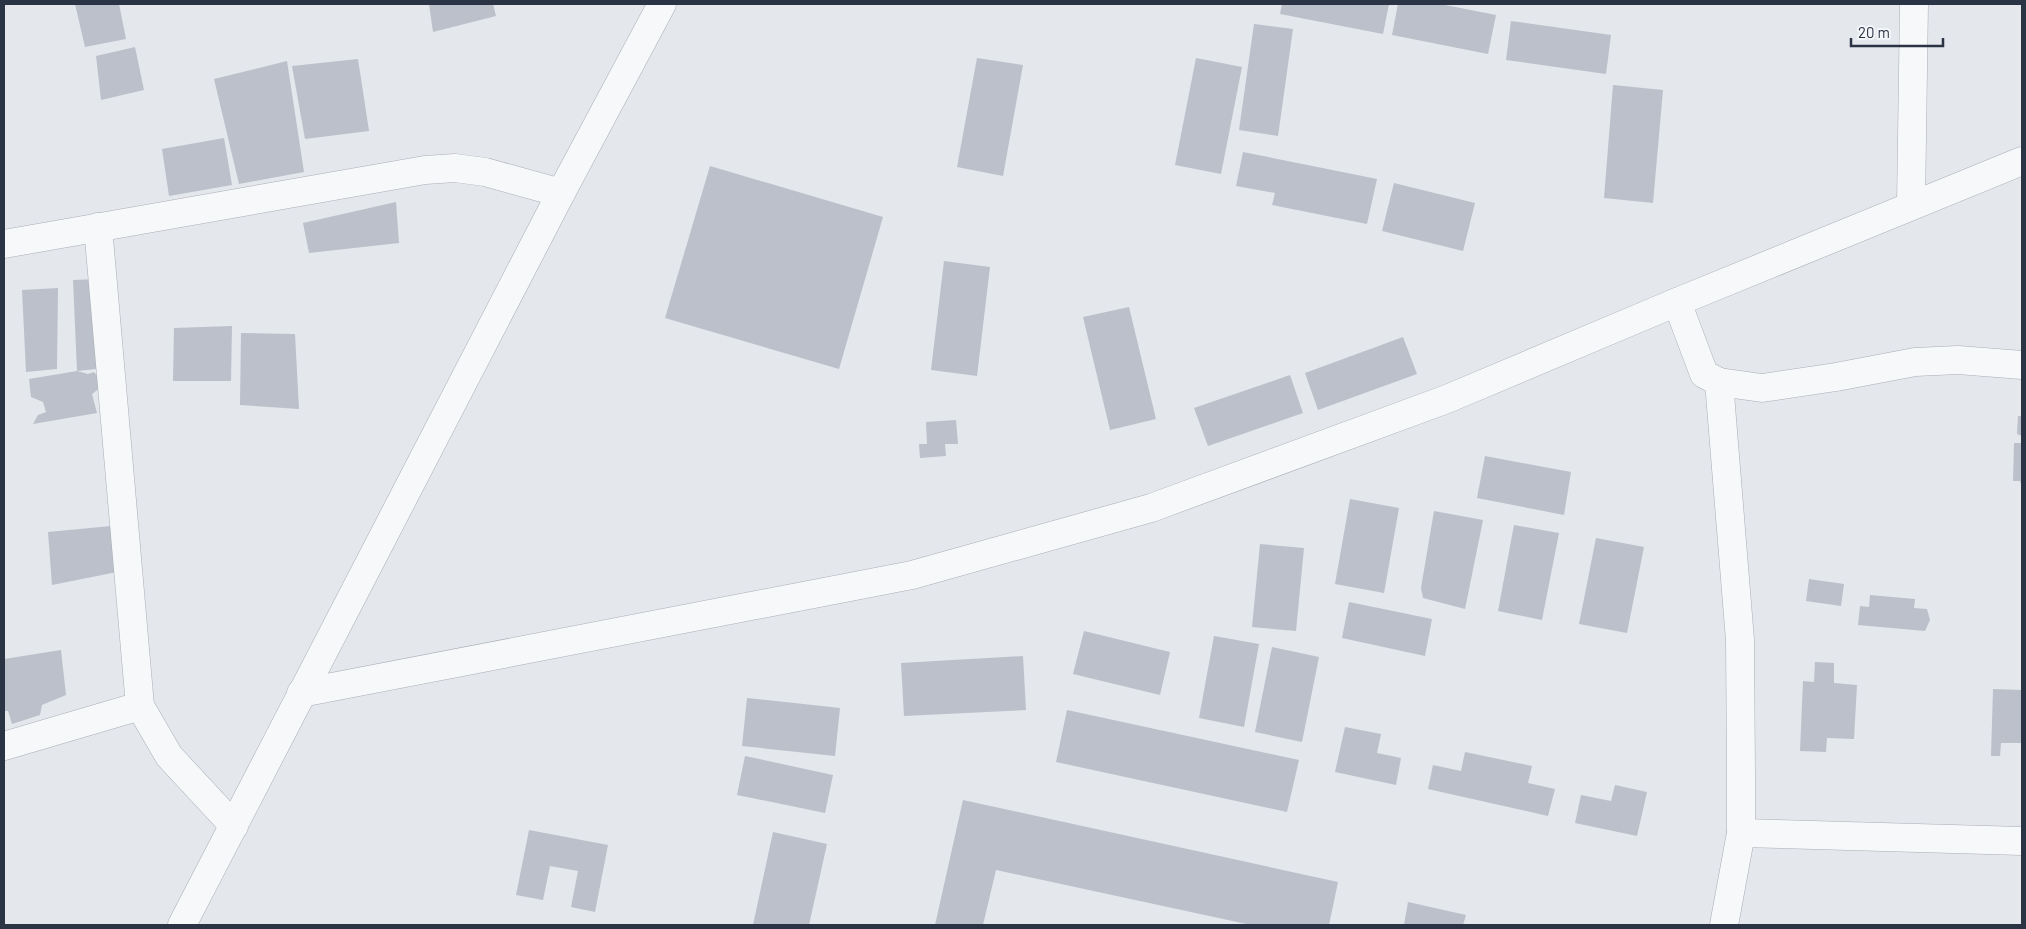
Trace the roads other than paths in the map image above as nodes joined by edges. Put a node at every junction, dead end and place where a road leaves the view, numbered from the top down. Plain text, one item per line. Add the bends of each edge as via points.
1 (662, 4) edge
2 (1914, 4) edge
3 (2022, 161) edge
4 (561, 193) junction
5 (1911, 205) junction
6 (98, 227) junction
7 (4, 244) edge
8 (1677, 302) junction
9 (2022, 365) edge
10 (1719, 382) junction
11 (301, 692) junction
12 (140, 706) junction
13 (4, 746) edge
14 (234, 826) junction
15 (1741, 833) junction
16 (2022, 841) edge
17 (182, 925) edge
18 (1724, 925) edge

1 - 4 street
2 - 5 street
3 - 5 street
4 - 6 street via 485,172 455,168 425,170
4 - 11 street
5 - 8 street
6 - 7 street
6 - 12 street
8 - 10 street via 1704,374
8 - 11 street via 1447,400 1142,511 912,575
9 - 10 street via 1958,360 1914,362 1762,388
10 - 15 street via 1740,640
11 - 14 street
12 - 13 street
12 - 14 street via 169,756
14 - 17 street
15 - 16 street
15 - 18 street

